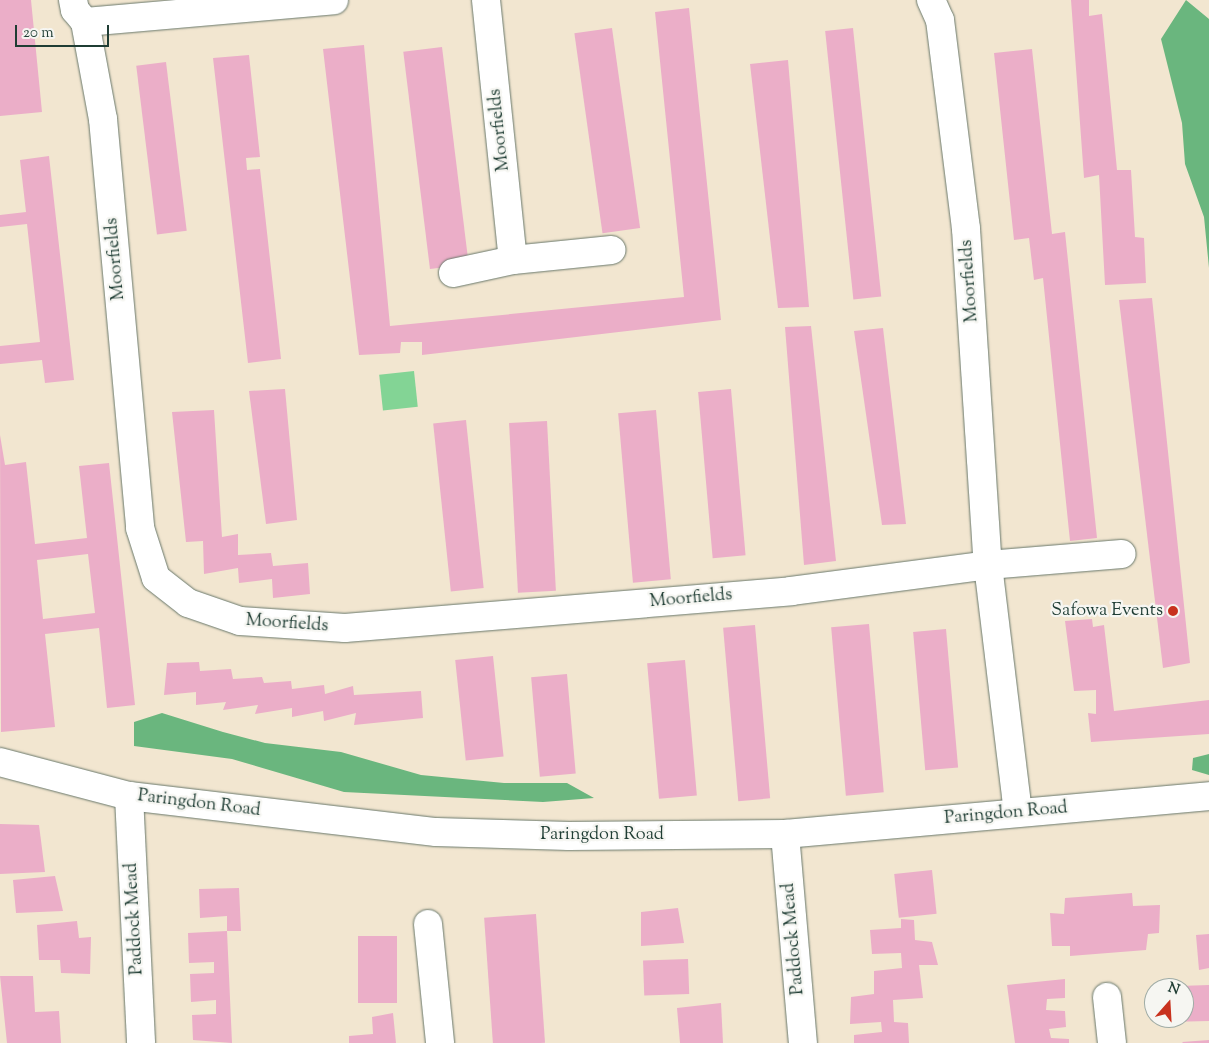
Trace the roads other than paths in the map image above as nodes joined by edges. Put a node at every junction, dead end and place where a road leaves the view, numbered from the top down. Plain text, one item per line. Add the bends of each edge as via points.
1 (334, 0) edge
2 (486, 0) edge
3 (931, 0) edge
4 (79, 11) edge
5 (611, 250) dead end
6 (513, 260) junction
7 (453, 273) dead end
8 (1122, 554) dead end
9 (988, 565) junction
10 (0, 762) edge
11 (129, 796) junction
12 (1209, 796) edge
13 (1018, 812) junction
14 (785, 834) junction
15 (428, 924) dead end
16 (1107, 997) dead end
17 (141, 1043) edge
18 (440, 1043) edge
19 (803, 1043) edge
20 (1112, 1043) edge

1 - 4 street, Moorfields
2 - 6 street, Moorfields
3 - 9 street, Moorfields via 940,20 966,229
4 - 9 street, Moorfields via 103,119 140,528 156,578 188,603 240,621 345,628 791,591
5 - 6 street
6 - 7 street
8 - 9 street, Moorfields
9 - 13 street, Moorfields
10 - 11 street, Paringdon Road
11 - 14 street, Paringdon Road via 436,832 569,836
11 - 17 street, Paddock Mead
12 - 13 street, Paringdon Road
13 - 14 street, Paringdon Road
14 - 19 street, Paddock Mead
15 - 18 street
16 - 20 street

